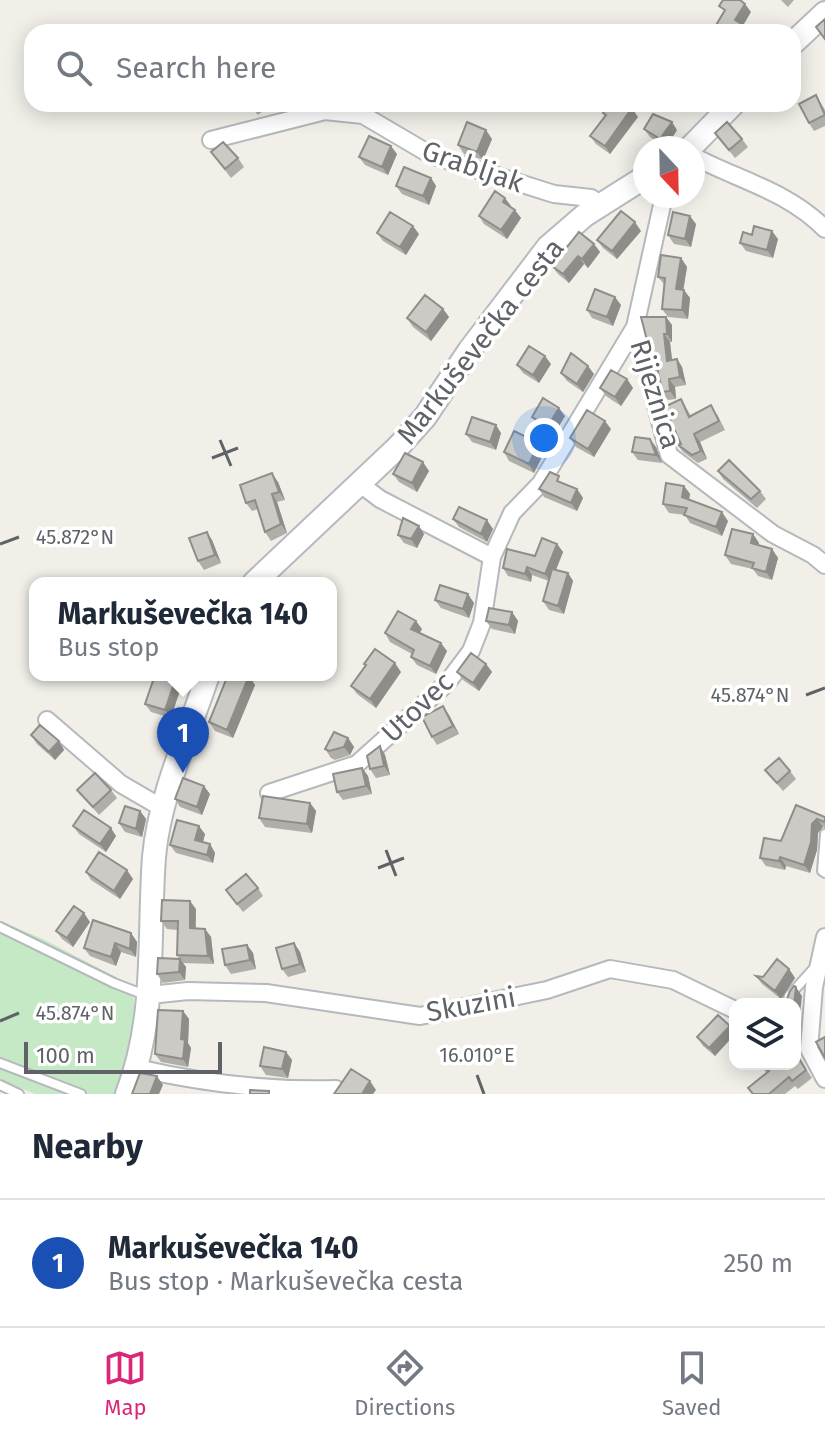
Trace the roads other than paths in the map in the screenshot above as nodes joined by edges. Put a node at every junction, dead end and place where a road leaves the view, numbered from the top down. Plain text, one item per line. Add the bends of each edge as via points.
1 (825, 13) edge
2 (801, 36) edge
3 (321, 112) edge
4 (334, 112) edge
5 (725, 112) edge
6 (702, 136) edge
7 (211, 140) dead end
8 (705, 161) edge
9 (633, 184) edge
10 (600, 204) junction
11 (661, 208) edge
12 (825, 229) edge
13 (635, 327) junction
14 (359, 483) junction
15 (492, 557) junction
16 (821, 558) edge
17 (260, 577) edge
18 (206, 681) edge
19 (47, 720) dead end
20 (269, 793) edge
21 (164, 809) junction
22 (825, 834) edge
23 (825, 873) edge
24 (0, 927) edge
25 (825, 937) edge
26 (822, 960) edge
27 (150, 995) junction
28 (788, 998) edge
29 (729, 1007) edge
30 (802, 1046) edge
31 (0, 1063) edge
32 (137, 1068) junction
33 (825, 1079) edge
34 (0, 1085) edge
35 (336, 1089) edge
36 (19, 1094) edge
37 (81, 1094) edge
38 (127, 1094) edge

1 - 2 main road
3 - 7 street, Grabljak
4 - 10 street, Grabljak via 363,115 431,155
5 - 6 main road
8 - 12 street via 784,197
9 - 10 main road, Markuševečka cesta
10 - 14 main road, Markuševečka cesta via 548,247 425,417
11 - 13 street, Rijeznica
13 - 15 street, Utovec via 541,483 512,513
13 - 16 street, Rijeznica via 669,455 773,534
14 - 15 street
14 - 17 main road, Markuševečka cesta
15 - 20 street, Utovec via 482,623 471,651 447,683 357,764
18 - 21 main road
19 - 21 street via 121,784
21 - 27 main road via 155,857
22 - 23 lane
24 - 27 lane
25 - 26 street
26 - 28 lane
26 - 30 street
27 - 29 street, Skuzini via 266,993 420,1016 547,990 610,969 673,980
27 - 32 main road
30 - 33 street
31 - 37 lane
32 - 35 street via 236,1085
32 - 38 main road
34 - 36 lane

